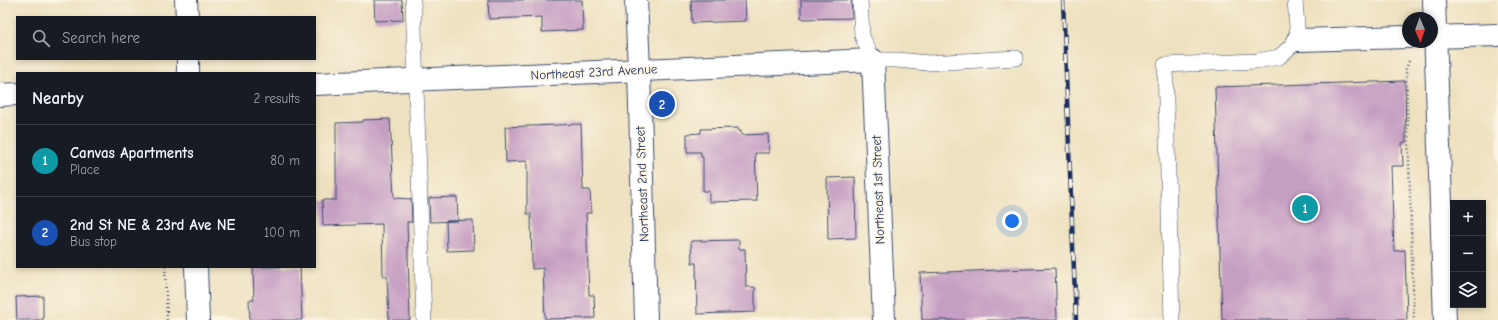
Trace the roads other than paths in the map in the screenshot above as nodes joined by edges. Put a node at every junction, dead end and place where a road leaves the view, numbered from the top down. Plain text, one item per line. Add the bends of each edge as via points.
1 (186, 0) edge
2 (413, 0) edge
3 (636, 0) edge
4 (860, 0) edge
5 (1295, 0) edge
6 (1434, 0) edge
7 (1434, 12) edge
8 (187, 16) edge
9 (1498, 34) edge
10 (1438, 37) edge
11 (1402, 38) edge
12 (1298, 40) junction
13 (1434, 48) edge
14 (1016, 58) dead end
15 (188, 60) edge
16 (873, 60) junction
17 (639, 70) junction
18 (188, 72) edge
19 (416, 80) junction
20 (316, 84) edge
21 (16, 94) edge
22 (0, 95) edge
23 (196, 268) edge
24 (198, 320) edge
25 (424, 320) edge
26 (646, 320) edge
27 (884, 320) edge
28 (1172, 320) edge
29 (1445, 320) edge

1 - 8 street
2 - 19 lane
3 - 17 street, Northeast 2nd Street
4 - 16 lane via 862,36
5 - 12 lane
6 - 7 street
9 - 10 street
11 - 12 street
12 - 28 lane via 1279,57 1257,61 1165,65
13 - 29 street
14 - 16 lane via 928,63
15 - 18 street
16 - 17 street, Northeast 23rd Avenue
16 - 27 street, Northeast 1st Street
17 - 19 street, Northeast 23rd Avenue
17 - 26 street, Northeast 2nd Street
19 - 20 street, Northeast 23rd Avenue
19 - 25 lane
21 - 22 street
23 - 24 street

